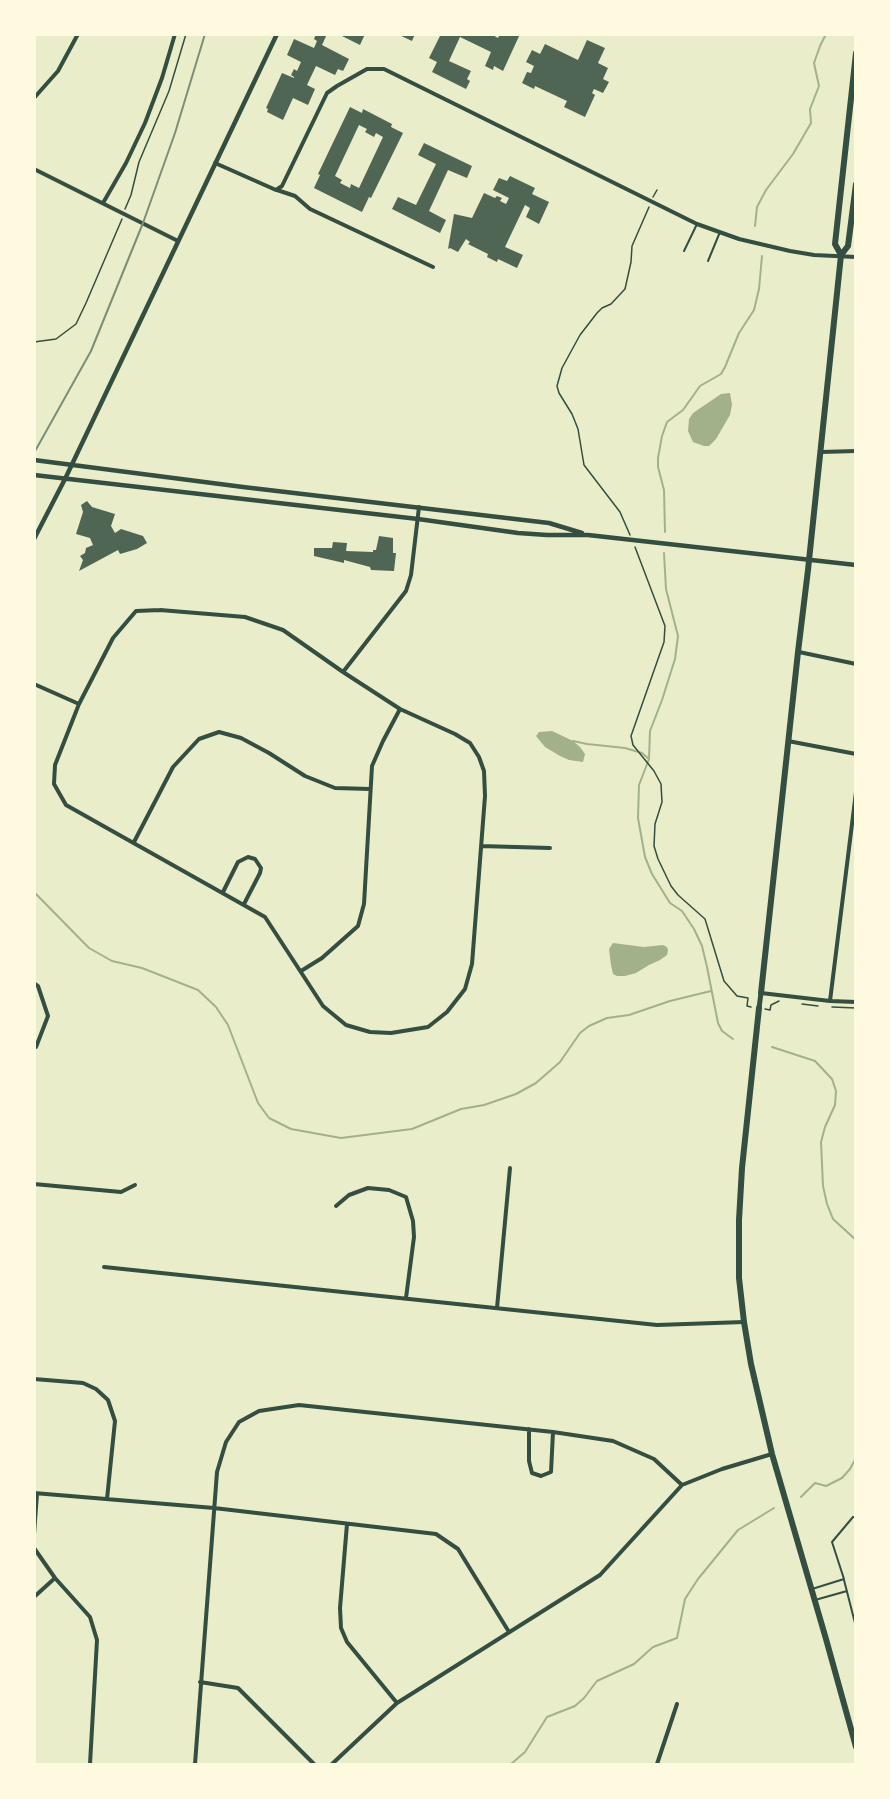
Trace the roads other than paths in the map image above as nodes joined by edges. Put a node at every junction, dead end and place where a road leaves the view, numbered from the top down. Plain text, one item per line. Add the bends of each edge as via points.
1 (78, 34) edge
2 (175, 34) edge
3 (277, 34) edge
4 (855, 53) edge
5 (854, 80) edge
6 (34, 98) edge
7 (215, 163) junction
8 (34, 169) edge
9 (855, 184) edge
10 (276, 190) junction
11 (103, 203) junction
12 (698, 224) junction
13 (720, 232) junction
14 (178, 241) junction
15 (684, 251) dead end
16 (841, 255) junction
17 (855, 257) edge
18 (708, 261) dead end
19 (433, 267) dead end
20 (820, 452) junction
21 (855, 452) edge
22 (34, 460) edge
23 (72, 465) junction
24 (34, 475) edge
25 (158, 476) junction
26 (65, 479) junction
27 (243, 487) junction
28 (156, 490) junction
29 (242, 499) junction
30 (354, 500) junction
31 (419, 507) junction
32 (352, 513) junction
33 (418, 519) junction
34 (520, 520) junction
35 (549, 523) junction
36 (518, 533) junction
37 (547, 535) junction
38 (588, 535) junction
39 (34, 539) edge
40 (810, 560) junction
41 (855, 565) edge
42 (798, 652) junction
43 (855, 664) edge
44 (343, 672) junction
45 (34, 684) edge
46 (78, 704) junction
47 (400, 709) junction
48 (789, 741) junction
49 (855, 754) edge
50 (370, 789) junction
51 (855, 792) edge
52 (134, 842) junction
53 (481, 846) junction
54 (550, 848) dead end
55 (223, 892) junction
56 (244, 904) junction
57 (301, 971) junction
58 (34, 983) edge
59 (761, 993) junction
60 (830, 1001) junction
61 (855, 1002) edge
62 (759, 1008) joint
63 (34, 1047) edge
64 (510, 1168) dead end
65 (34, 1184) edge
66 (135, 1185) dead end
67 (336, 1206) dead end
68 (104, 1267) dead end
69 (406, 1298) junction
70 (497, 1308) junction
71 (744, 1322) junction
72 (34, 1379) edge
73 (530, 1430) junction
74 (553, 1432) junction
75 (772, 1454) junction
76 (682, 1485) junction
77 (36, 1493) edge
78 (106, 1499) junction
79 (214, 1508) junction
80 (855, 1517) edge
81 (347, 1524) junction
82 (34, 1534) edge
83 (34, 1548) edge
84 (55, 1578) junction
85 (844, 1579) junction
86 (812, 1589) junction
87 (847, 1591) junction
88 (34, 1597) edge
89 (815, 1600) junction
90 (855, 1627) edge
91 (509, 1632) junction
92 (200, 1682) junction
93 (397, 1703) junction
94 (677, 1704) dead end
95 (855, 1747) edge
96 (90, 1764) edge
97 (195, 1764) edge
98 (314, 1764) edge
99 (332, 1764) edge
100 (657, 1764) edge

1 - 6 street via 64,61
2 - 11 street via 149,113
3 - 7 street
4 - 5 main road
5 - 16 main road via 835,244
7 - 10 street
7 - 14 street
8 - 11 street
9 - 16 main road via 848,246
10 - 12 street via 282,186 327,93 367,69 384,69
10 - 19 street
11 - 14 street
12 - 13 street
12 - 15 lane
13 - 16 street via 797,252
13 - 18 lane
14 - 23 street
16 - 17 street
16 - 20 main road
20 - 21 street
20 - 40 main road
22 - 23 street
23 - 25 street
23 - 26 street
24 - 26 street
25 - 27 street
25 - 28 street
26 - 28 street
26 - 39 street
27 - 29 street
27 - 30 street
28 - 29 street
29 - 32 street
30 - 31 street
30 - 32 street
31 - 33 street
31 - 34 street
32 - 33 street
33 - 36 street
33 - 44 street via 406,591
34 - 35 street
34 - 36 street
35 - 37 street
35 - 38 street
36 - 37 street
37 - 38 street
38 - 40 street
40 - 41 street
40 - 42 main road
42 - 43 street
42 - 48 main road
44 - 46 street via 283,630 245,617 136,610 113,638
44 - 47 street
45 - 46 street
46 - 52 street via 55,765 54,784 66,805
47 - 50 street via 372,766
47 - 53 street via 470,743 479,757 485,796
48 - 49 street
48 - 59 main road
50 - 52 street via 335,788 305,776 241,738 219,732 199,739 173,767
50 - 57 street via 364,904 358,926
51 - 60 street
52 - 55 street
53 - 54 street
53 - 57 street via 472,964 465,989 447,1012 428,1027 392,1033 346,1025 323,1006
55 - 56 street
55 - 56 street via 238,862 248,857 255,859 260,873
56 - 57 street via 265,917
58 - 63 street via 48,1016
59 - 60 street
59 - 62 main road
60 - 61 street
62 - 71 main road via 739,1220
64 - 70 street
65 - 66 street via 121,1192
67 - 69 street via 349,1195 368,1188 406,1197 414,1237
68 - 69 street
69 - 70 street
70 - 71 street via 657,1325
71 - 75 main road
72 - 78 street via 83,1383 108,1400 115,1421
73 - 74 street
73 - 74 street via 529,1461 532,1473 541,1476 551,1472
73 - 79 street via 299,1405 259,1411 239,1422 226,1442 217,1472
74 - 76 street via 613,1441 654,1459
75 - 76 street
75 - 86 main road
76 - 91 street via 600,1575
77 - 78 street
77 - 82 street
78 - 79 street
79 - 81 street
79 - 92 street
80 - 85 lane via 832,1542
81 - 91 street via 436,1534 458,1550
81 - 93 street via 340,1628
83 - 84 street
84 - 88 street
84 - 96 street via 90,1617 97,1640
85 - 86 lane
85 - 87 lane
86 - 89 main road
87 - 89 lane
87 - 90 lane
89 - 95 main road
91 - 93 street
92 - 97 street
92 - 98 street via 238,1688
93 - 99 street
94 - 100 street

